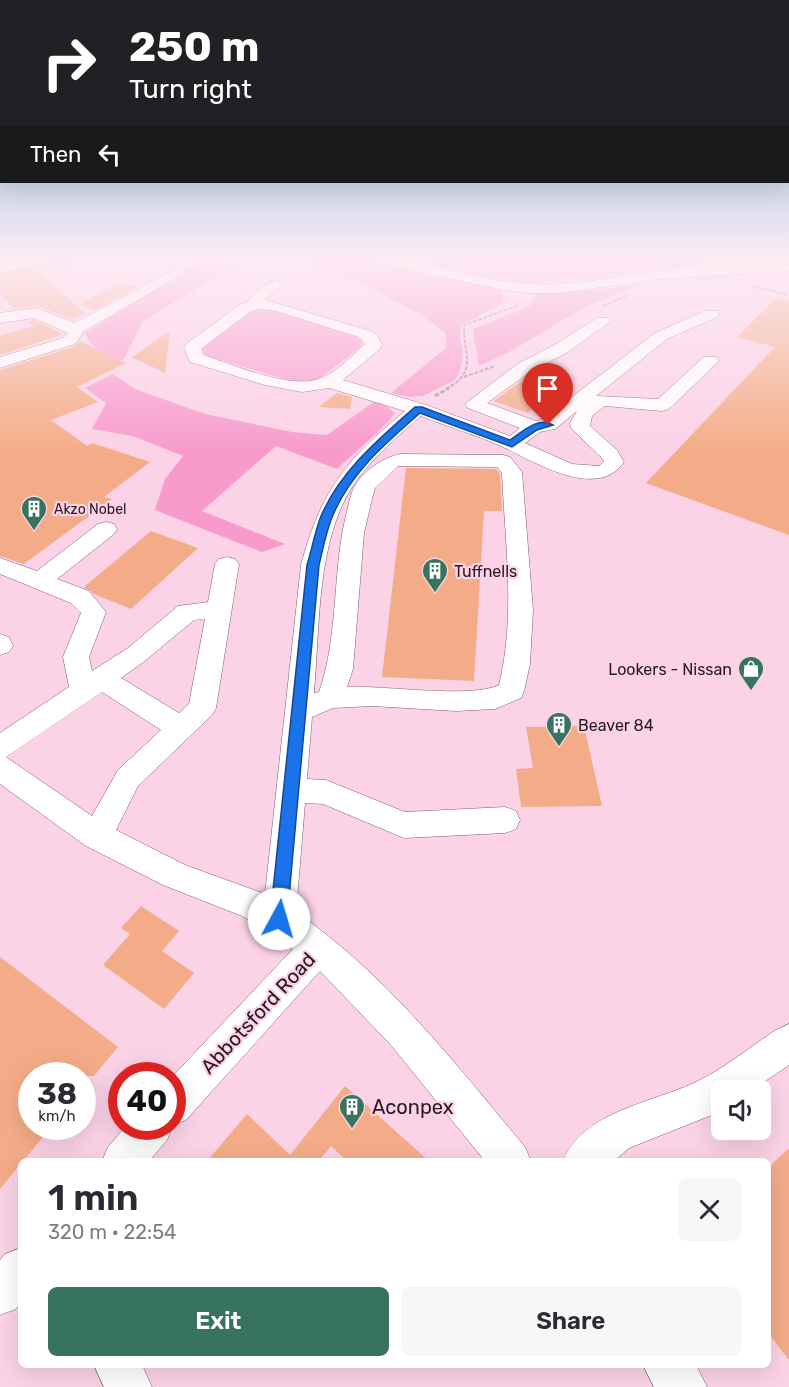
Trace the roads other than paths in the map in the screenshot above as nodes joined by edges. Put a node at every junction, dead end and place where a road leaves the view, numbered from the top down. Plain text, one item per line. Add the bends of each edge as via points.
1 (58, 323) edge
2 (88, 323) edge
3 (225, 323) edge
4 (327, 323) edge
5 (590, 323) edge
6 (691, 323) edge
7 (75, 330) junction
8 (710, 361) dead end
9 (0, 363) edge
10 (329, 382) junction
11 (419, 409) junction
12 (534, 427) junction
13 (511, 444) junction
14 (106, 529) dead end
15 (227, 564) dead end
16 (0, 565) edge
17 (39, 581) junction
18 (219, 609) junction
19 (92, 685) junction
20 (330, 698) junction
21 (300, 711) junction
22 (180, 728) junction
23 (0, 748) edge
24 (0, 767) edge
25 (292, 790) junction
26 (505, 820) dead end
27 (97, 836) junction
28 (279, 919) junction
29 (319, 947) junction
30 (789, 1043) edge
31 (186, 1091) edge
32 (141, 1140) edge
33 (125, 1158) edge
34 (509, 1158) edge
35 (587, 1158) edge
36 (18, 1273) edge
37 (0, 1293) edge
38 (119, 1368) edge
39 (669, 1368) edge
40 (128, 1387) edge
41 (683, 1387) edge

1 - 7 street
2 - 7 street
3 - 10 street via 192,348 196,358 293,387 311,388
4 - 10 street via 365,334 374,345
5 - 12 street via 562,348 525,367 474,405
6 - 12 street via 661,336 548,425
7 - 9 street via 77,333 69,341
8 - 13 street via 662,405 602,400 585,413 579,423 581,428 614,462 604,473 592,475 561,466
10 - 11 street
11 - 13 street
11 - 21 street via 365,457 345,482 327,516 313,565
12 - 13 street
14 - 17 street
15 - 18 street
16 - 17 street
17 - 19 street via 80,597 94,612 76,657
18 - 19 street via 187,612
18 - 22 street via 202,708
19 - 22 street
19 - 23 street
20 - 20 street via 456,701 495,699 511,691 518,666 520,612 512,472 503,460 400,460 392,462 365,486 353,533 340,669
20 - 21 street
21 - 25 street
22 - 27 street via 128,778
24 - 27 street via 37,798
25 - 26 street via 326,792 404,825
25 - 28 street
27 - 28 street via 175,875 248,901
28 - 29 street
29 - 31 street, Abbotsford Road
29 - 34 street via 390,1016
30 - 35 street via 712,1095 615,1134
32 - 33 street
36 - 37 street
38 - 40 street
39 - 41 street

